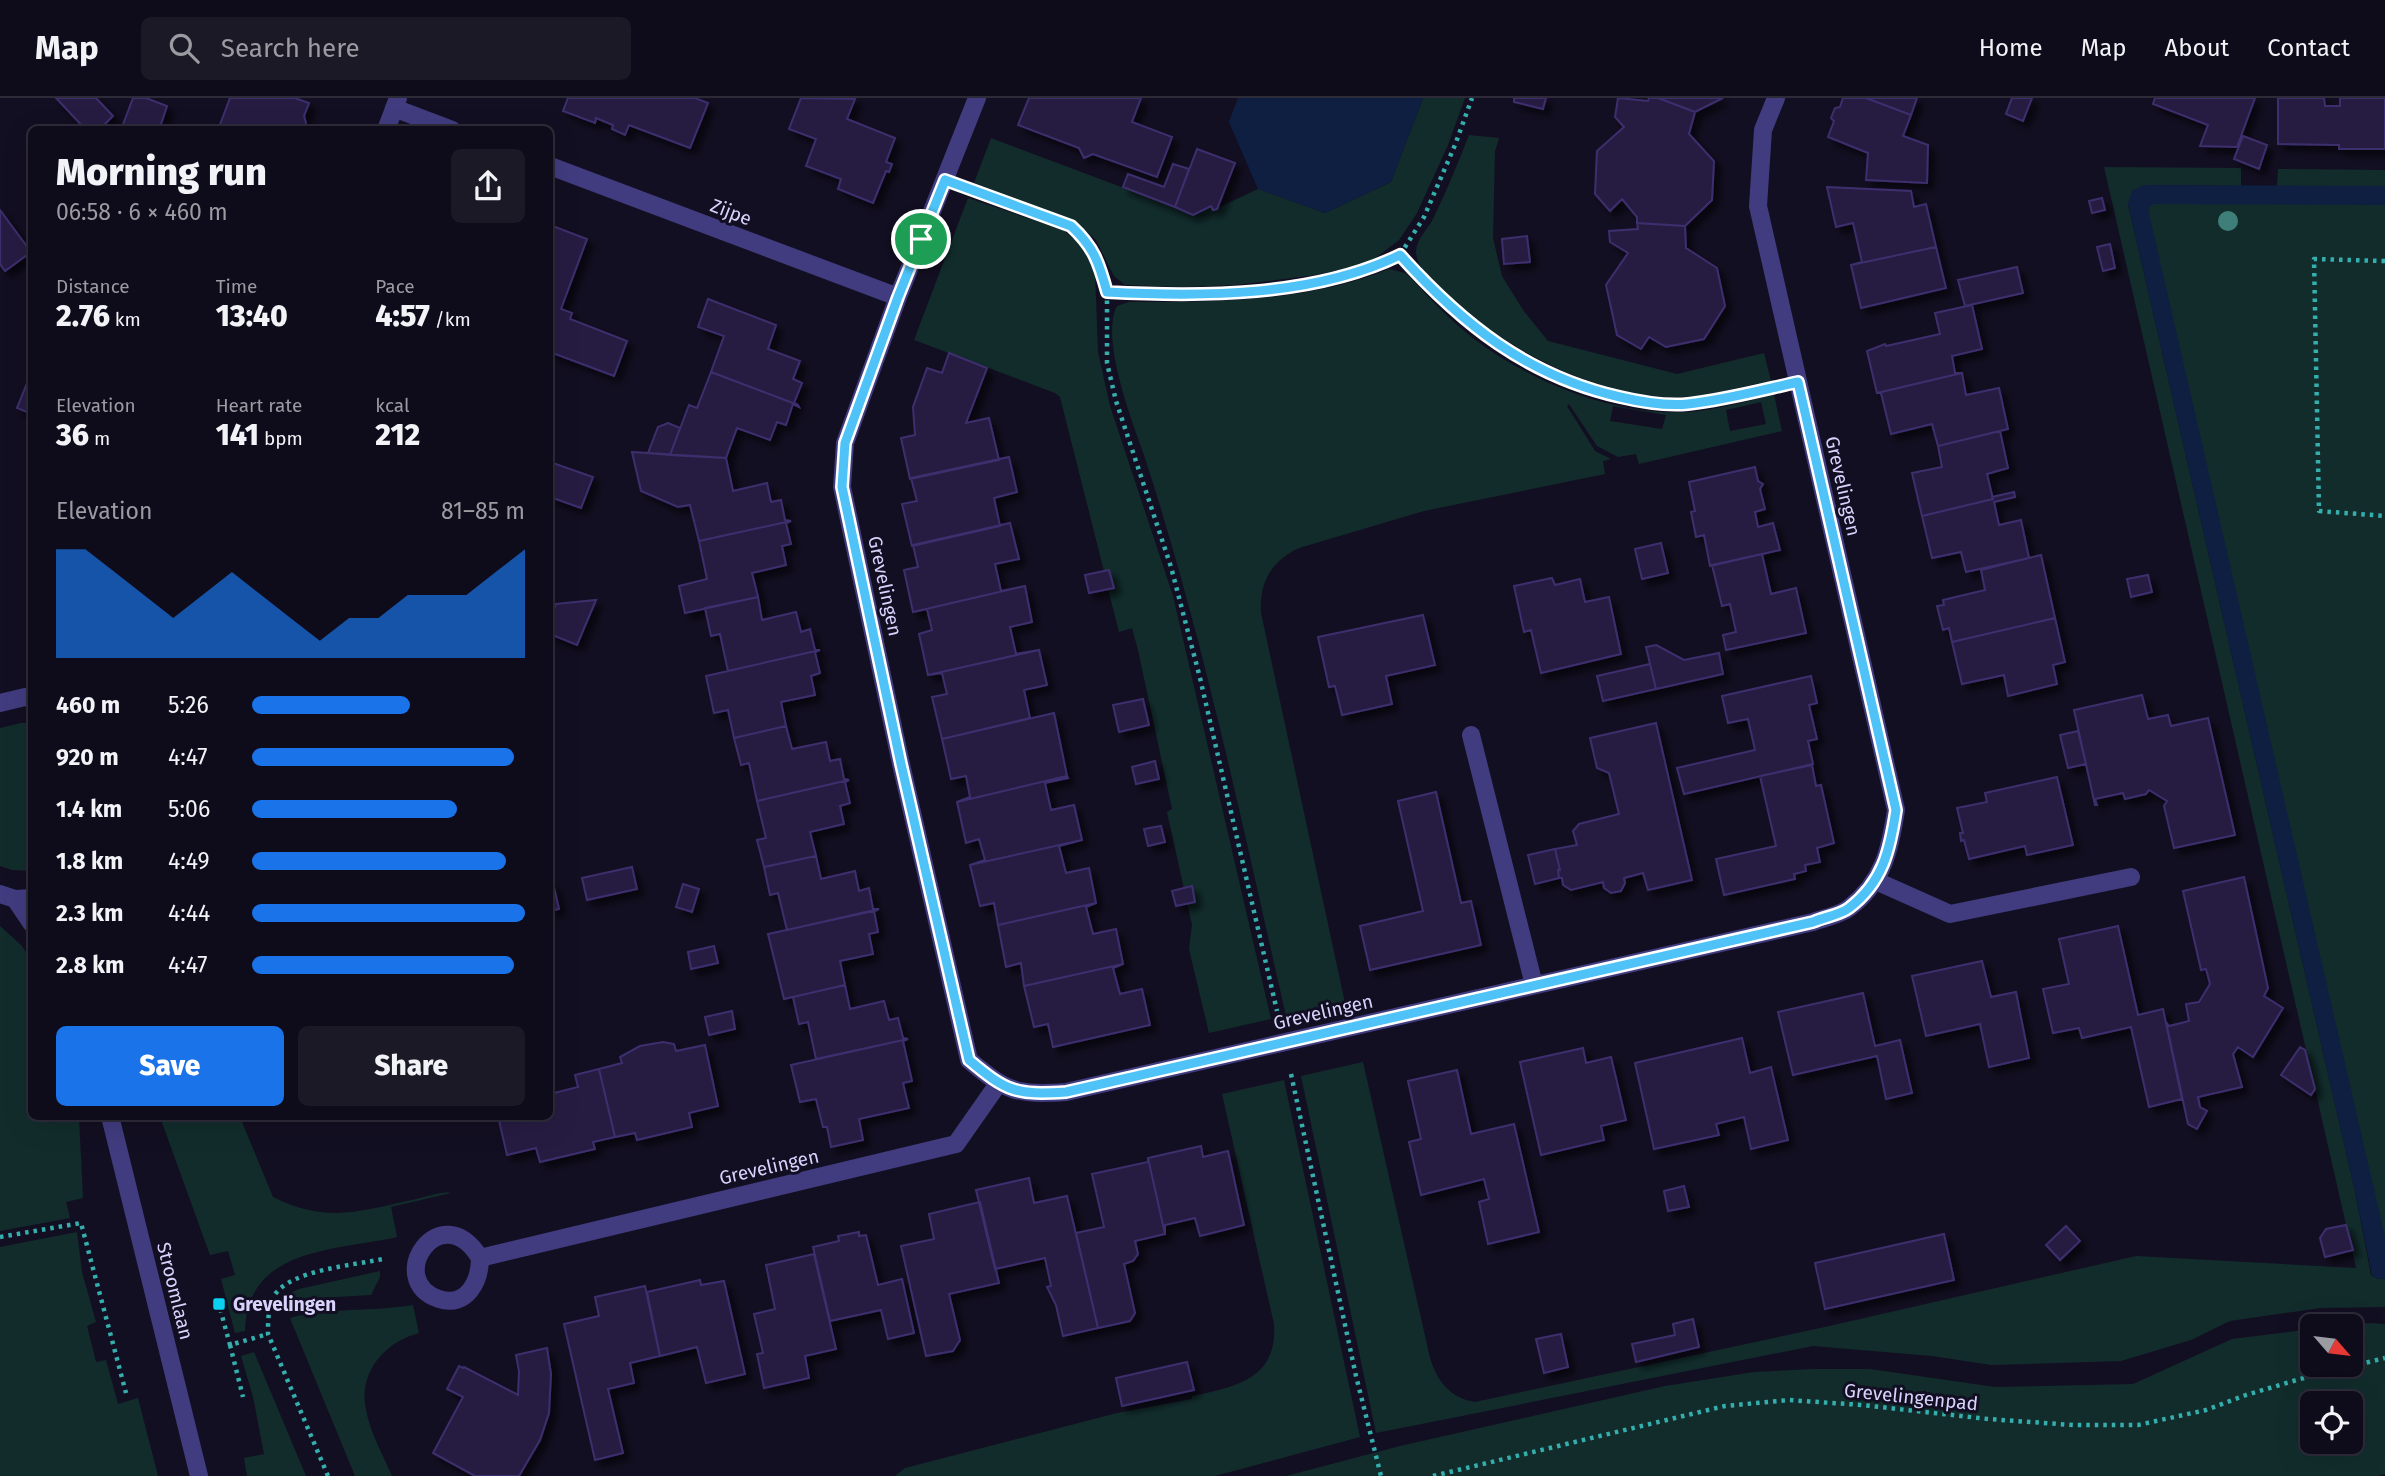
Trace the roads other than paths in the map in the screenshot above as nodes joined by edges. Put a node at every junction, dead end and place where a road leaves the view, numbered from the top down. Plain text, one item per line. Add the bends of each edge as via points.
1 (977, 98) edge
2 (1776, 98) edge
3 (396, 103) edge
4 (387, 126) edge
5 (444, 126) edge
6 (553, 167) edge
7 (898, 297) junction
8 (28, 697) edge
9 (0, 703) edge
10 (1471, 735) dead end
11 (2131, 877) dead end
12 (1876, 881) junction
13 (16, 897) edge
14 (28, 917) edge
15 (1534, 985) junction
16 (998, 1084) junction
17 (111, 1120) edge
18 (480, 1258) junction
19 (199, 1476) edge

1 - 7 street, Grevelingen
2 - 12 street, Grevelingen via 1763,130 1758,206 1896,810 1890,846
3 - 4 street
3 - 5 street
6 - 7 street, Zijpe
7 - 16 street, Grevelingen via 845,443 842,487 969,1060
8 - 9 street
10 - 15 street
11 - 12 street via 1951,914
12 - 15 street, Grevelingen via 1848,909 1813,922
13 - 14 street
15 - 16 street, Grevelingen via 1066,1092 1030,1094
16 - 18 street, Grevelingen via 956,1144
17 - 19 street, Stroomlaan
18 - 18 street via 474,1287 454,1300 431,1295 420,1284 415,1268 418,1252 429,1240 444,1235 459,1236

